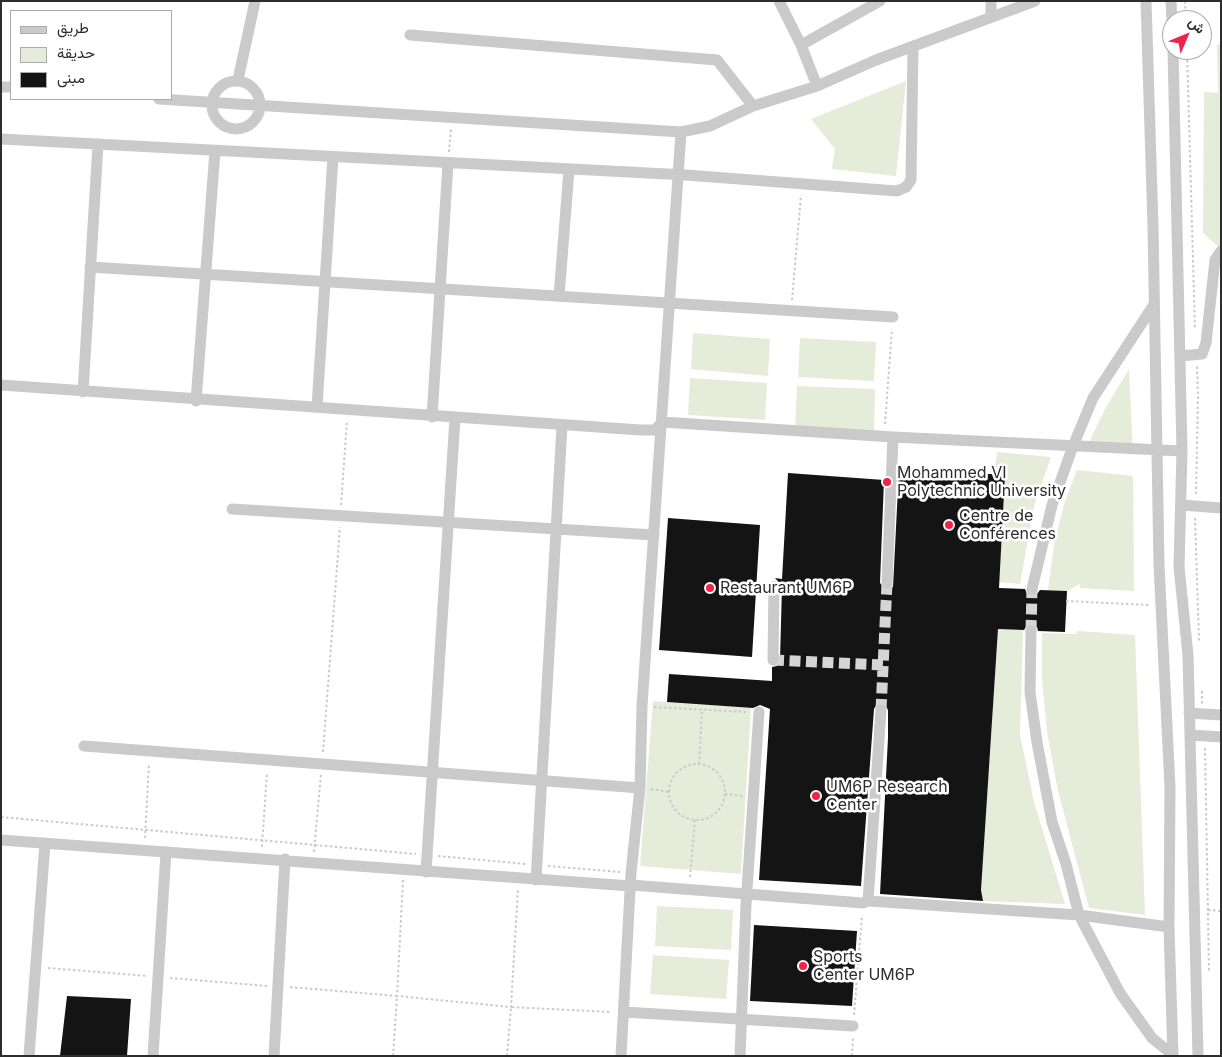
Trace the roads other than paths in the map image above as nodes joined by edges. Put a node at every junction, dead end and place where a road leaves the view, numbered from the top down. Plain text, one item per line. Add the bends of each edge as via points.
1 (255, 1) edge
2 (779, 1) edge
3 (991, 1) edge
4 (1035, 1) edge
5 (1146, 1) edge
6 (874, 3) edge
7 (991, 17) junction
8 (410, 35) dead end
9 (801, 45) junction
10 (913, 47) junction
11 (1173, 60) edge
12 (238, 80) junction
13 (817, 86) junction
14 (172, 100) edge
15 (212, 103) junction
16 (261, 106) junction
17 (754, 106) junction
18 (681, 132) junction
19 (1, 139) edge
20 (98, 144) junction
21 (215, 151) junction
22 (333, 157) junction
23 (448, 163) junction
24 (569, 170) junction
25 (678, 175) junction
26 (1221, 251) edge
27 (90, 267) junction
28 (206, 274) junction
29 (325, 282) junction
30 (440, 288) junction
31 (559, 296) junction
32 (671, 302) junction
33 (1153, 306) junction
34 (893, 317) road end
35 (1180, 356) junction
36 (1, 386) edge
37 (83, 392) junction
38 (196, 400) junction
39 (317, 407) junction
40 (432, 417) junction
41 (455, 418) junction
42 (662, 422) junction
43 (562, 426) junction
44 (889, 437) junction
45 (1073, 446) junction
46 (1157, 450) junction
47 (1182, 451) junction
48 (1181, 505) junction
49 (1221, 508) edge
50 (232, 509) dead end
51 (449, 523) junction
52 (556, 530) junction
53 (654, 536) junction
54 (887, 583) tunnel mouth
55 (774, 586) dead end
56 (1032, 589) tunnel mouth
57 (1031, 631) tunnel mouth
58 (773, 660) dead end
59 (881, 710) tunnel mouth
60 (760, 712) road end
61 (1189, 713) junction
62 (1221, 715) edge
63 (1190, 735) junction
64 (1221, 737) edge
65 (84, 746) dead end
66 (433, 772) junction
67 (541, 780) junction
68 (640, 788) junction
69 (1, 840) edge
70 (45, 843) junction
71 (166, 852) junction
72 (285, 859) junction
73 (426, 872) junction
74 (536, 880) junction
75 (631, 881) junction
76 (747, 894) junction
77 (865, 902) junction
78 (1079, 916) junction
79 (1169, 927) junction
80 (624, 1012) junction
81 (741, 1019) junction
82 (853, 1026) road end
83 (1173, 1055) edge
84 (29, 1056) edge
85 (153, 1056) edge
86 (274, 1056) edge
87 (621, 1056) edge
88 (740, 1056) edge
89 (1198, 1056) edge

1 - 12 street
2 - 9 street
3 - 7 street
4 - 7 street
5 - 33 street via 1154,226
6 - 9 street
7 - 10 street
8 - 17 street via 716,60
9 - 13 street
10 - 13 street
10 - 25 street via 911,180 897,191
11 - 35 street
12 - 15 street via 224,84 214,95
12 - 16 street via 255,89
13 - 17 street
14 - 15 street
15 - 16 street
15 - 16 street via 215,118 234,129 249,126
16 - 18 street
17 - 18 street via 710,126
18 - 25 street
19 - 20 street
20 - 21 street
20 - 27 street
21 - 22 street
21 - 28 street
22 - 23 street
22 - 29 street
23 - 24 street
23 - 30 street
24 - 25 street
24 - 31 street
25 - 32 street
26 - 35 street via 1215,260 1202,354
27 - 28 street
27 - 37 street
28 - 29 street
28 - 38 street
29 - 30 street
29 - 39 street
30 - 31 street
30 - 40 street
31 - 32 street
32 - 34 street
32 - 42 street
33 - 45 street via 1093,398
33 - 46 street
35 - 47 street
36 - 37 street
37 - 38 street
38 - 39 street
39 - 40 street
40 - 41 street
41 - 43 street
41 - 51 street
42 - 43 street via 655,430
42 - 44 street
42 - 53 street
43 - 52 street
44 - 45 street
44 - 54 street
45 - 46 street
45 - 56 street via 1052,505
46 - 47 street
46 - 79 street via 1170,787
47 - 48 street
48 - 49 street
48 - 61 street via 1179,567 1188,655
50 - 51 street
51 - 52 street
51 - 66 street
52 - 53 street
52 - 67 street
53 - 68 street via 642,706
55 - 58 street
57 - 78 street via 1030,692 1037,742 1052,822
59 - 77 street
60 - 76 street
61 - 62 street
61 - 63 street
63 - 64 street
63 - 89 street
65 - 66 street
66 - 67 street
66 - 73 street
67 - 68 street
67 - 74 street
68 - 75 street
69 - 70 street
70 - 71 street
70 - 84 street
71 - 72 street
71 - 85 street
72 - 73 street
72 - 86 street
73 - 74 street
74 - 75 street
75 - 76 street
75 - 80 street
76 - 77 street
76 - 81 street
77 - 78 street
78 - 79 street
78 - 83 street via 1120,993 1152,1038
79 - 83 street
80 - 81 street
80 - 87 street
81 - 82 street
81 - 88 street

